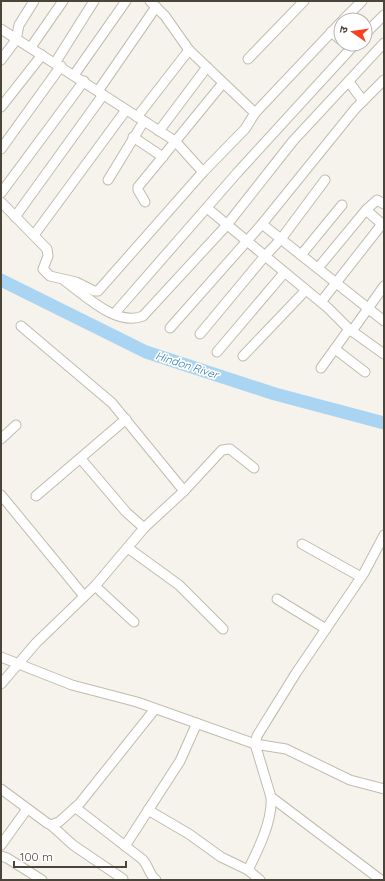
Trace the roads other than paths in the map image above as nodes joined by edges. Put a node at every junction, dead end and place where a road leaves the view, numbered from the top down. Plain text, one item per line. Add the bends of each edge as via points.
1 (34, 1) edge
2 (62, 1) edge
3 (94, 1) edge
4 (126, 1) edge
5 (304, 1) edge
6 (362, 1) edge
7 (153, 4) edge
8 (352, 12) edge
9 (384, 15) edge
10 (373, 26) edge
11 (1, 29) edge
12 (331, 32) edge
13 (16, 40) junction
14 (384, 43) edge
15 (31, 47) junction
16 (189, 50) junction
17 (345, 52) edge
18 (42, 55) junction
19 (248, 59) dead end
20 (1, 60) edge
21 (58, 65) junction
22 (207, 67) junction
23 (74, 75) junction
24 (384, 80) edge
25 (84, 81) junction
26 (349, 82) junction
27 (223, 83) junction
28 (100, 93) junction
29 (363, 101) junction
30 (1, 107) edge
31 (126, 110) junction
32 (255, 113) junction
33 (140, 119) junction
34 (159, 131) junction
35 (133, 138) junction
36 (175, 141) junction
37 (1, 149) edge
38 (163, 157) junction
39 (203, 172) junction
40 (108, 180) dead end
41 (325, 180) dead end
42 (1, 193) edge
43 (1, 202) edge
44 (145, 202) dead end
45 (384, 204) edge
46 (342, 205) dead end
47 (207, 208) junction
48 (366, 210) junction
49 (15, 217) junction
50 (262, 224) junction
51 (226, 226) junction
52 (34, 235) junction
53 (281, 239) junction
54 (246, 242) junction
55 (301, 255) junction
56 (264, 257) junction
57 (318, 268) junction
58 (284, 273) junction
59 (64, 280) junction
60 (335, 282) junction
61 (384, 286) edge
62 (306, 290) junction
63 (321, 302) junction
64 (368, 309) junction
65 (114, 314) junction
66 (384, 321) edge
67 (21, 326) dead end
68 (170, 328) dead end
69 (351, 330) junction
70 (200, 334) dead end
71 (335, 348) junction
72 (217, 352) dead end
73 (384, 354) edge
74 (243, 356) dead end
75 (321, 368) dead end
76 (365, 372) dead end
77 (126, 419) junction
78 (16, 425) dead end
79 (1, 439) edge
80 (81, 458) junction
81 (254, 468) dead end
82 (184, 491) junction
83 (1, 495) edge
84 (36, 496) dead end
85 (144, 528) junction
86 (384, 535) edge
87 (302, 544) dead end
88 (128, 548) junction
89 (361, 577) junction
90 (94, 586) junction
91 (84, 596) junction
92 (276, 599) dead end
93 (134, 622) dead end
94 (223, 629) dead end
95 (326, 629) junction
96 (1, 658) edge
97 (17, 664) junction
98 (1, 684) edge
99 (155, 709) junction
100 (197, 723) junction
101 (255, 744) junction
102 (1, 789) edge
103 (384, 789) edge
104 (271, 797) junction
105 (76, 808) junction
106 (27, 809) junction
107 (148, 810) junction
108 (51, 825) junction
109 (1, 845) edge
110 (124, 846) junction
111 (1, 856) edge
112 (248, 870) junction
113 (123, 879) edge
114 (42, 880) edge
115 (156, 880) edge
116 (260, 880) edge
117 (381, 880) edge

1 - 13 street via 19,25
2 - 15 street
3 - 21 street
4 - 23 street
5 - 19 street
6 - 8 street
7 - 16 street via 165,16
7 - 28 street
9 - 10 street
11 - 13 street
12 - 32 street
13 - 15 street
13 - 20 street
14 - 26 street
15 - 18 street
16 - 22 street
16 - 33 street
17 - 47 street
18 - 21 street
18 - 30 street
21 - 23 street
21 - 37 street
22 - 27 street
22 - 34 street
23 - 25 street
24 - 29 street
25 - 28 street
25 - 42 street
26 - 29 street
26 - 51 street via 293,142
27 - 32 street
27 - 36 street
28 - 31 street
28 - 49 street
29 - 50 street via 330,137
31 - 33 street
31 - 52 street
32 - 39 street via 245,129
33 - 34 street
33 - 35 street
34 - 36 street
35 - 38 street
35 - 40 street
36 - 38 street
36 - 39 street
38 - 44 street via 138,186
39 - 59 street via 102,288 94,291 82,284
41 - 53 street
43 - 49 street
45 - 48 street via 377,200
46 - 55 street
47 - 51 street
47 - 65 street
48 - 57 street
48 - 60 street via 381,226
49 - 52 street
50 - 53 street
50 - 54 street
51 - 54 street
51 - 65 street via 143,316 131,320
52 - 59 street via 47,249 48,256 43,269 46,273
53 - 55 street
53 - 56 street
54 - 56 street
54 - 68 street
55 - 57 street
56 - 58 street
56 - 70 street
57 - 60 street
58 - 62 street
58 - 72 street
59 - 65 street
60 - 63 street
60 - 64 street
61 - 64 street
62 - 63 street
62 - 74 street
63 - 69 street
64 - 66 street
64 - 69 street
67 - 77 street via 112,403
69 - 71 street
69 - 73 street
71 - 75 street
71 - 76 street
77 - 80 street
77 - 82 street
78 - 79 street
80 - 84 street
80 - 85 street via 126,512
81 - 82 street via 230,449 225,448
82 - 85 street
83 - 91 street
85 - 88 street
86 - 89 street
87 - 89 street
88 - 90 street
88 - 94 street via 179,585
89 - 95 street
90 - 91 street
90 - 93 street
91 - 97 street
92 - 95 street
95 - 101 street via 257,736
96 - 97 street
97 - 98 street
97 - 99 street via 72,685
99 - 100 street
99 - 105 street
100 - 101 street
100 - 107 street via 180,761
101 - 103 street via 286,749 350,780
101 - 104 street
102 - 106 street
104 - 112 street via 270,814
104 - 117 street
105 - 108 street via 59,822
105 - 110 street
106 - 108 street
106 - 109 street
107 - 110 street
107 - 112 street via 189,834 221,857
108 - 113 street via 73,845
110 - 115 street via 146,864 150,875
111 - 114 street
112 - 116 street

